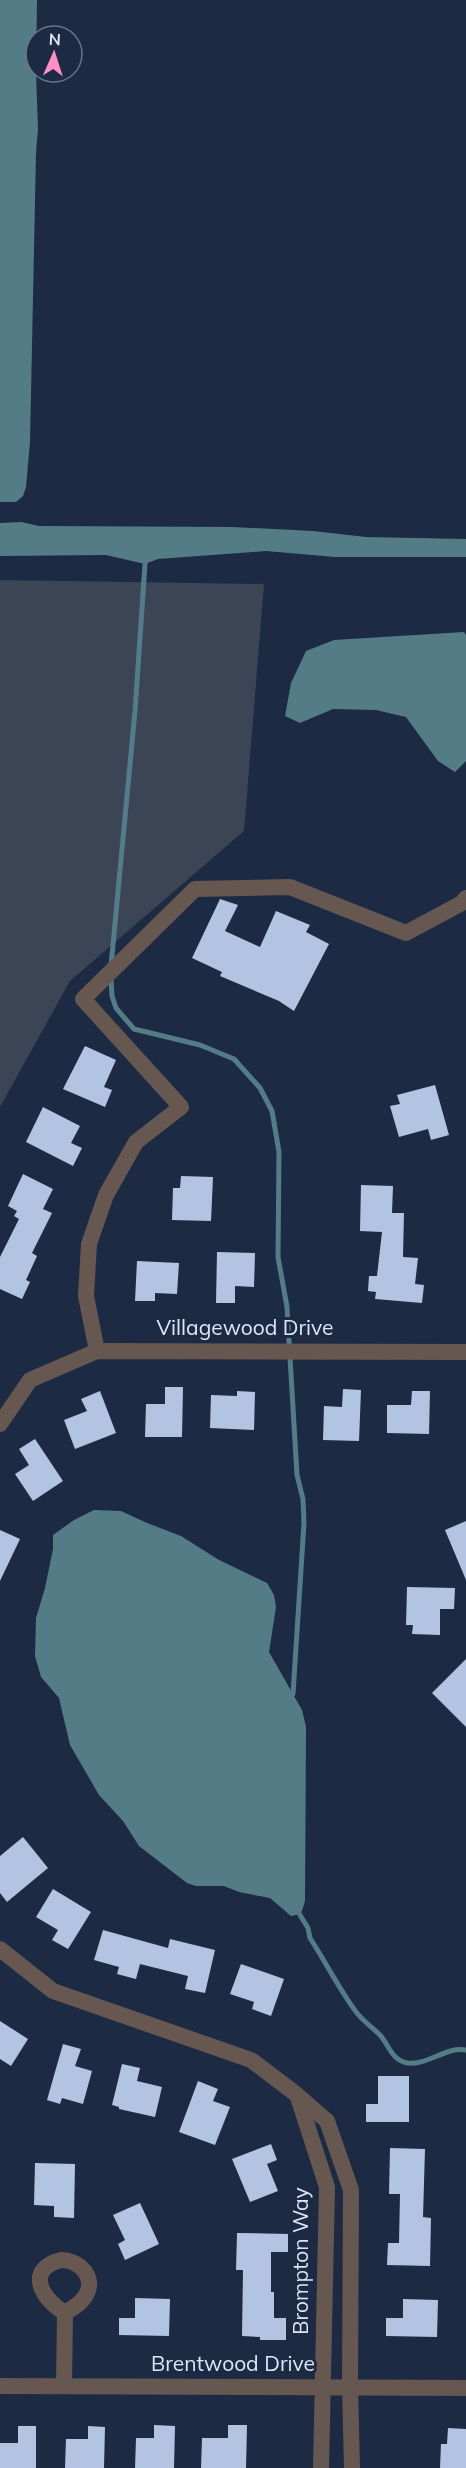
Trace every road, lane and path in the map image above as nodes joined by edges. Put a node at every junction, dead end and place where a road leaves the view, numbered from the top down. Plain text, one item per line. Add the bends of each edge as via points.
1 (466, 898) edge
2 (98, 1351) junction
3 (466, 1352) edge
4 (0, 1424) edge
5 (0, 1949) edge
6 (296, 2094) junction
7 (65, 2313) dead end
8 (0, 2386) edge
9 (64, 2386) junction
10 (322, 2386) junction
11 (350, 2386) junction
12 (466, 2388) edge
13 (321, 2468) edge
14 (352, 2468) edge

1 - 2 street via 406,933 290,887 195,889 83,999 181,1107 136,1143 106,1195 88,1244 86,1296
2 - 3 street, Villagewood Drive
2 - 4 street, Villagewood Drive via 30,1380
5 - 6 street via 52,1991 251,2060
6 - 10 street, Brompton Way via 327,2187
6 - 11 street via 327,2121 351,2190
7 - 9 street
8 - 9 street, Brentwood Drive
9 - 10 street, Brentwood Drive
10 - 11 street, Brentwood Drive
10 - 13 street, Brompton Way
11 - 12 street, Brentwood Drive
11 - 14 street

